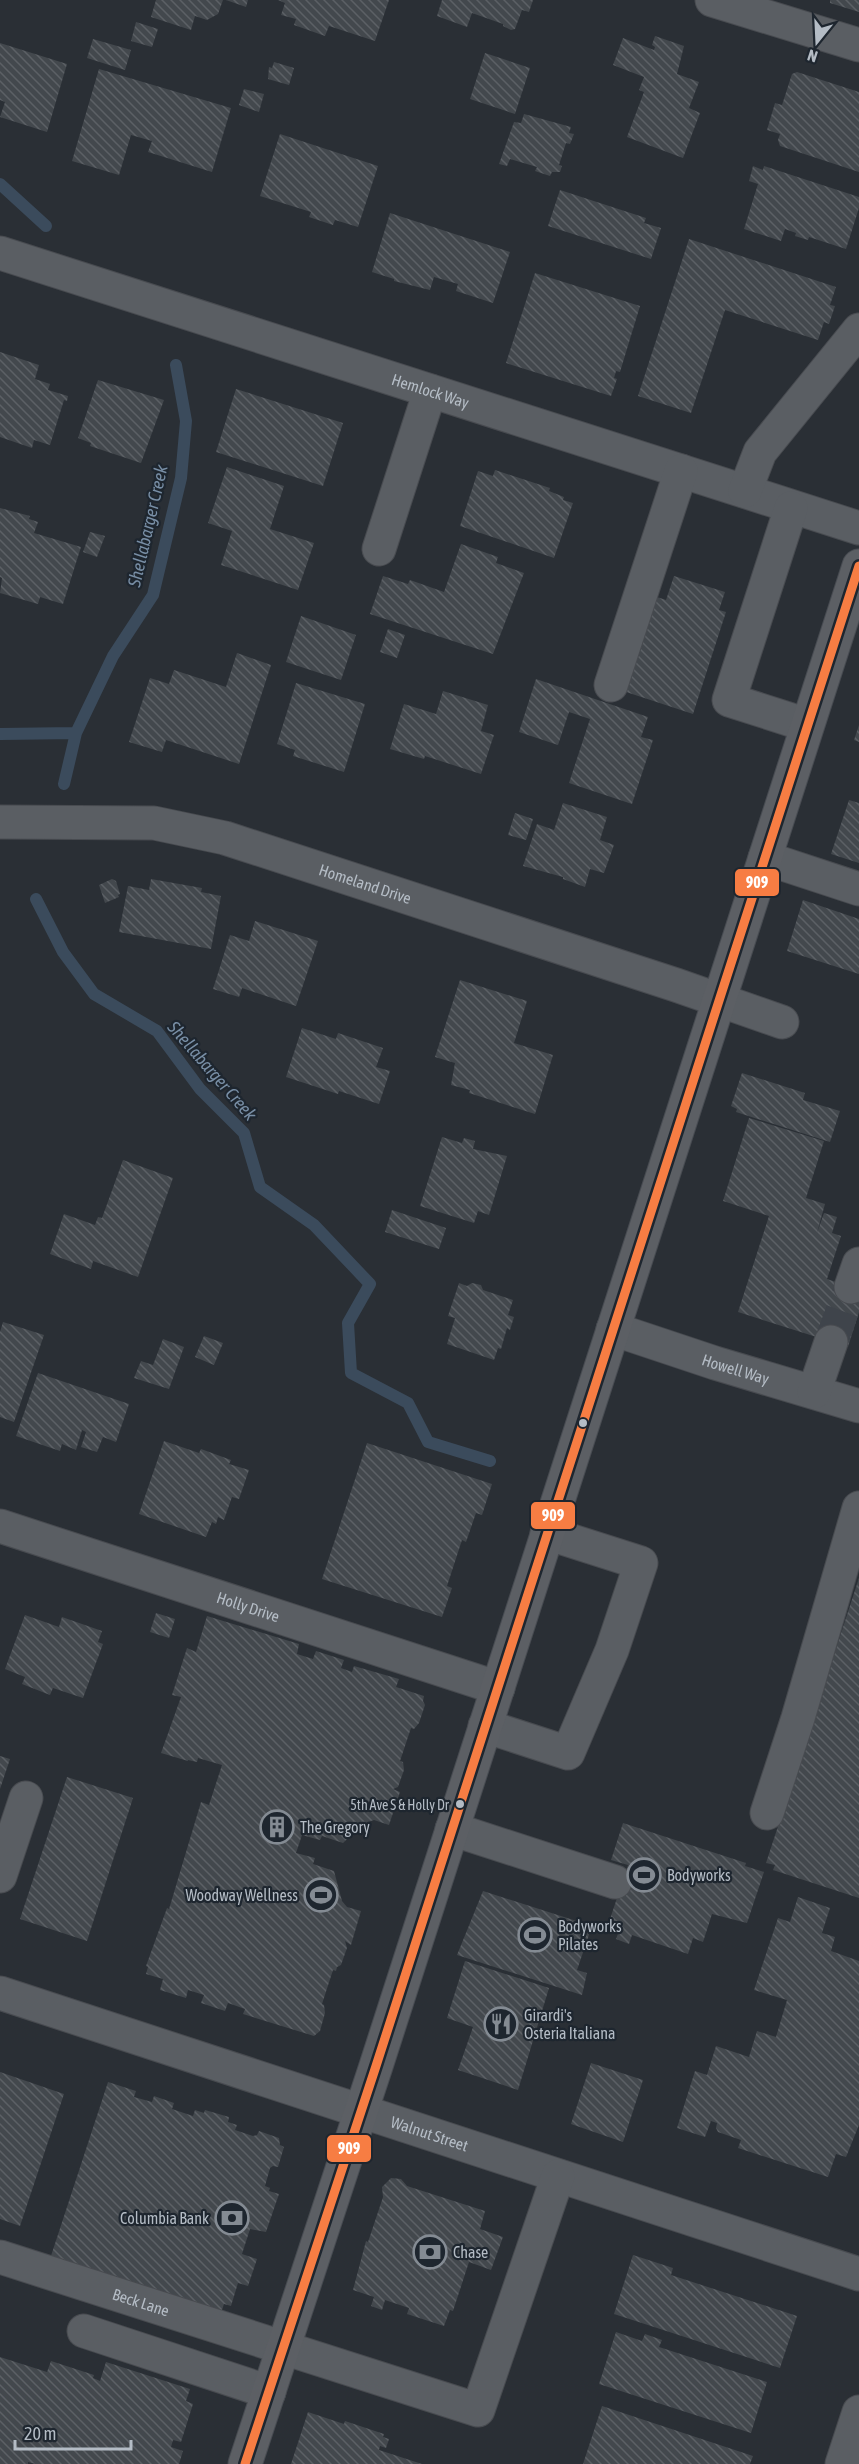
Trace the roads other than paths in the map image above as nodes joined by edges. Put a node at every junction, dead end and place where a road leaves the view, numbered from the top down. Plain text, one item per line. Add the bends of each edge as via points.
1 (712, 0) edge
2 (859, 45) edge
3 (0, 253) edge
4 (859, 330) edge
5 (430, 391) junction
6 (681, 471) junction
7 (745, 491) junction
8 (791, 508) junction
9 (859, 528) edge
10 (379, 549) dead end
11 (859, 566) edge
12 (611, 685) dead end
13 (807, 725) junction
14 (0, 822) edge
15 (765, 858) junction
16 (859, 889) edge
17 (719, 1000) junction
18 (782, 1022) dead end
19 (613, 1329) junction
20 (831, 1342) tunnel mouth
21 (814, 1392) junction
22 (859, 1406) edge
23 (859, 1508) edge
24 (0, 1526) edge
25 (547, 1533) junction
26 (498, 1688) junction
27 (485, 1726) junction
28 (26, 1798) dead end
29 (768, 1813) dead end
30 (452, 1829) junction
31 (0, 1876) edge
32 (615, 1882) dead end
33 (0, 1993) edge
34 (361, 2111) junction
35 (558, 2176) junction
36 (0, 2257) edge
37 (859, 2274) edge
38 (84, 2331) dead end
39 (284, 2346) junction
40 (268, 2392) junction
41 (859, 2412) edge
42 (245, 2464) edge
43 (842, 2464) edge

1 - 2 street
3 - 5 street, Hemlock Way
4 - 7 street via 760,452
5 - 6 street, Hemlock Way
5 - 10 street
6 - 7 street, Hemlock Way
6 - 12 street
7 - 8 street, Hemlock Way
8 - 9 street, Hemlock Way
8 - 13 street via 729,700
11 - 13 main road
13 - 15 main road
14 - 17 street, Homeland Drive via 154,823 225,838
15 - 16 street
15 - 17 main road
17 - 18 street, Homeland Drive
17 - 19 main road
19 - 21 street, Howell Way
19 - 25 main road
20 - 21 street
21 - 22 street, Howell Way
23 - 29 street
24 - 26 street, Holly Drive
25 - 26 main road
25 - 27 street via 641,1563 612,1650 568,1754
26 - 27 main road
27 - 30 main road
28 - 31 street
30 - 32 street
30 - 34 main road
33 - 34 street, Walnut Street
34 - 35 street, Walnut Street
34 - 39 main road
35 - 37 street, Walnut Street
35 - 39 street, Beck Lane via 478,2410
36 - 39 street, Beck Lane
38 - 40 street
39 - 40 main road
40 - 42 main road
41 - 43 street

